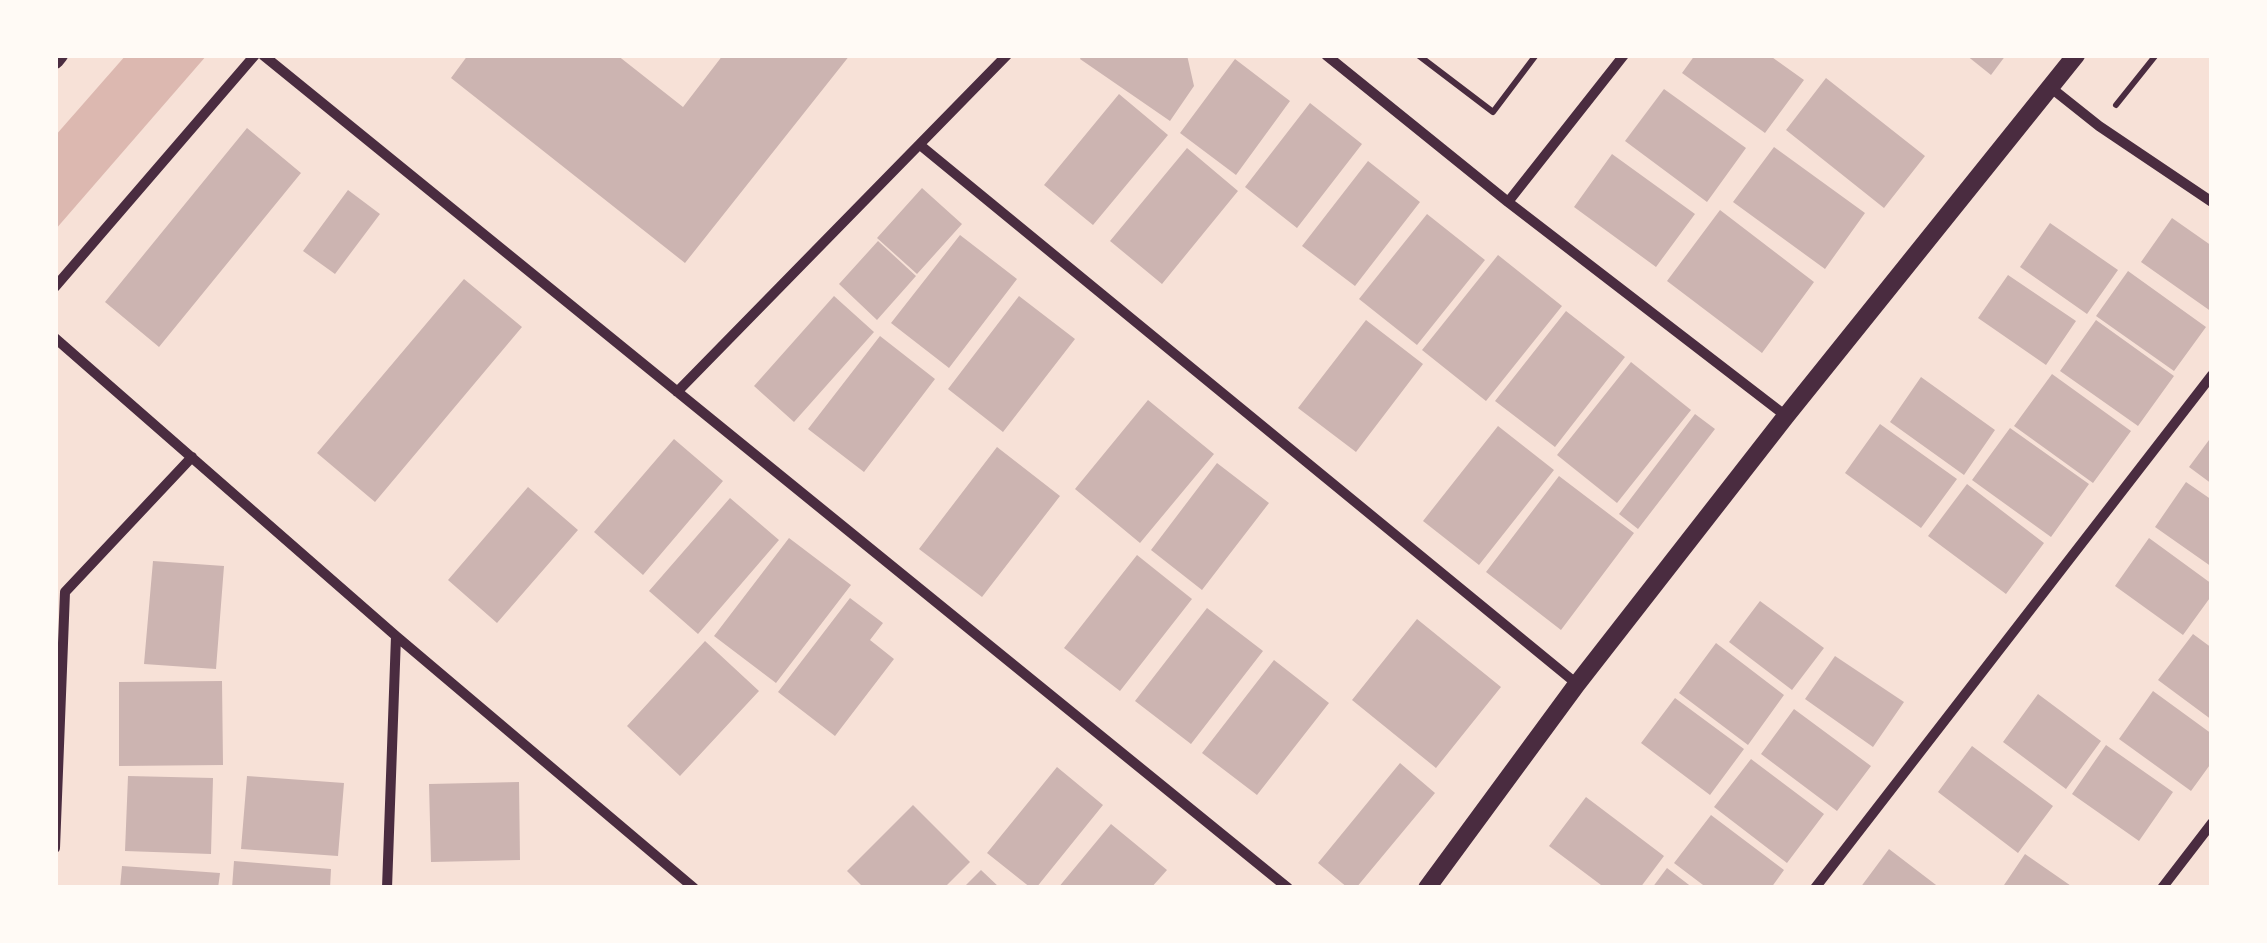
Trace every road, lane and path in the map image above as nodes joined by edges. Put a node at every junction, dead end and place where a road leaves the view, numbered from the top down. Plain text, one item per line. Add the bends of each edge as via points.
1 (254, 55) edge
2 (263, 55) edge
3 (1008, 55) edge
4 (1326, 55) edge
5 (1418, 55) edge
6 (1536, 55) edge
7 (1624, 55) edge
8 (2076, 55) edge
9 (2156, 55) edge
10 (2050, 87) junction
11 (2116, 105) dead end
12 (920, 145) junction
13 (1508, 202) junction
14 (2212, 202) edge
15 (55, 287) edge
16 (55, 338) edge
17 (2212, 374) edge
18 (677, 392) junction
19 (1786, 416) junction
20 (192, 457) junction
21 (396, 636) junction
22 (1577, 684) junction
23 (2212, 824) edge
24 (55, 848) edge
25 (386, 888) edge
26 (694, 888) edge
27 (1288, 888) edge
28 (1427, 888) edge
29 (1815, 888) edge
30 (2162, 888) edge

1 - 15 street
2 - 18 street
3 - 12 street
4 - 13 street
5 - 6 path via 1493,112
7 - 13 street
8 - 10 street
9 - 11 path
10 - 14 street
10 - 19 street
12 - 18 street
12 - 22 street
13 - 19 street
16 - 20 street
17 - 29 street
18 - 27 street
19 - 22 street
20 - 21 street
20 - 24 street via 64,592
21 - 25 street
21 - 26 street
22 - 28 street
23 - 30 street

